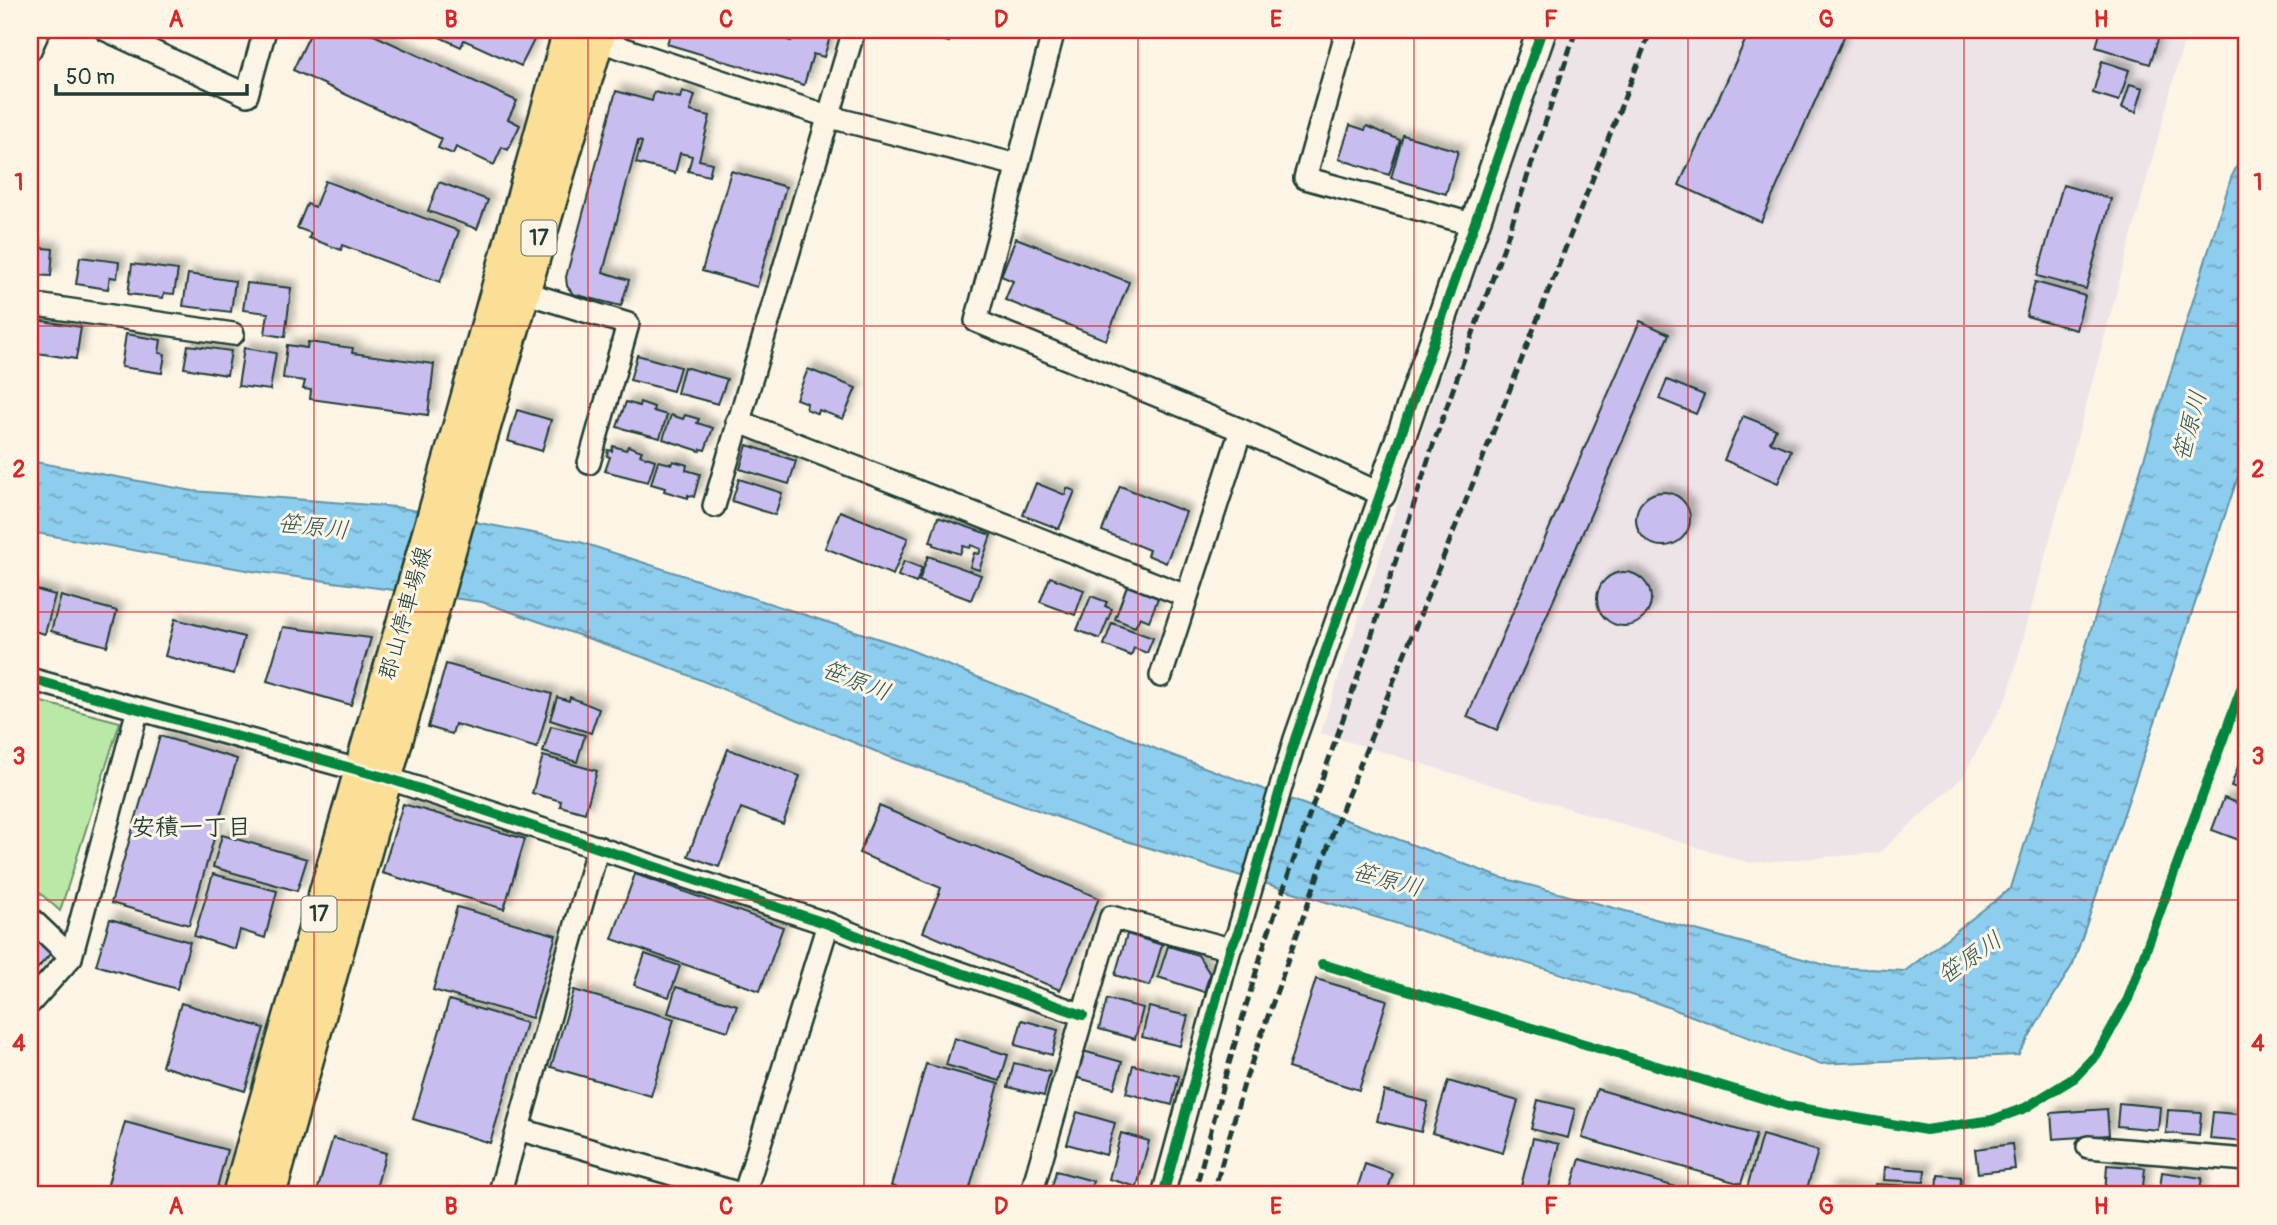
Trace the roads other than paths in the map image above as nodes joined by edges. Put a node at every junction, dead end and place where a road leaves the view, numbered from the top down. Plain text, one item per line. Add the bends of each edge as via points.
1 (39, 30) edge
2 (106, 30) edge
3 (265, 30) edge
4 (854, 30) edge
5 (1054, 30) edge
6 (1347, 30) edge
7 (1542, 30) edge
8 (587, 32) edge
9 (30, 50) edge
10 (830, 117) junction
11 (1017, 165) junction
12 (1472, 224) junction
13 (523, 292) junction
14 (30, 304) edge
15 (233, 334) dead end
16 (737, 421) junction
17 (1241, 430) junction
18 (467, 443) junction
19 (589, 463) dead end
20 (1381, 494) junction
21 (714, 506) dead end
22 (1186, 596) junction
23 (1161, 676) dead end
24 (30, 680) edge
25 (138, 709) junction
26 (373, 775) junction
27 (598, 846) junction
28 (30, 918) edge
29 (828, 924) junction
30 (1234, 941) junction
31 (71, 957) junction
32 (30, 1003) edge
33 (1083, 1015) junction
34 (518, 1129) junction
35 (2088, 1147) dead end
36 (2247, 1160) edge
37 (239, 1195) edge
38 (269, 1195) edge
39 (499, 1195) edge
40 (744, 1195) edge
41 (1031, 1195) edge
42 (1163, 1195) edge

1 - 9 street
2 - 3 street via 247,95
4 - 10 street
5 - 11 street
6 - 12 street via 1305,178
7 - 12 street
8 - 10 street
8 - 13 main road, 郡山停車場線 / 17
8 - 18 main road, 郡山停車場線 / 17
10 - 11 street
10 - 16 street
11 - 17 street via 976,321
12 - 20 street
13 - 18 main road, 郡山停車場線 / 17
13 - 19 street via 628,324
14 - 15 street
16 - 21 street
16 - 22 street
17 - 20 street
17 - 22 street
18 - 26 main road, 郡山停車場線 / 17
20 - 30 street via 1295,739
22 - 23 street
24 - 25 street
25 - 26 street
25 - 31 street
26 - 27 street
26 - 37 main road, 郡山停車場線 / 17
26 - 38 main road, 郡山停車場線 / 17
27 - 29 street
27 - 34 street
28 - 31 street
29 - 33 street
29 - 40 street
30 - 33 street via 1111,917
30 - 42 street
31 - 32 street
33 - 41 street
34 - 39 street
34 - 40 street
35 - 36 street

